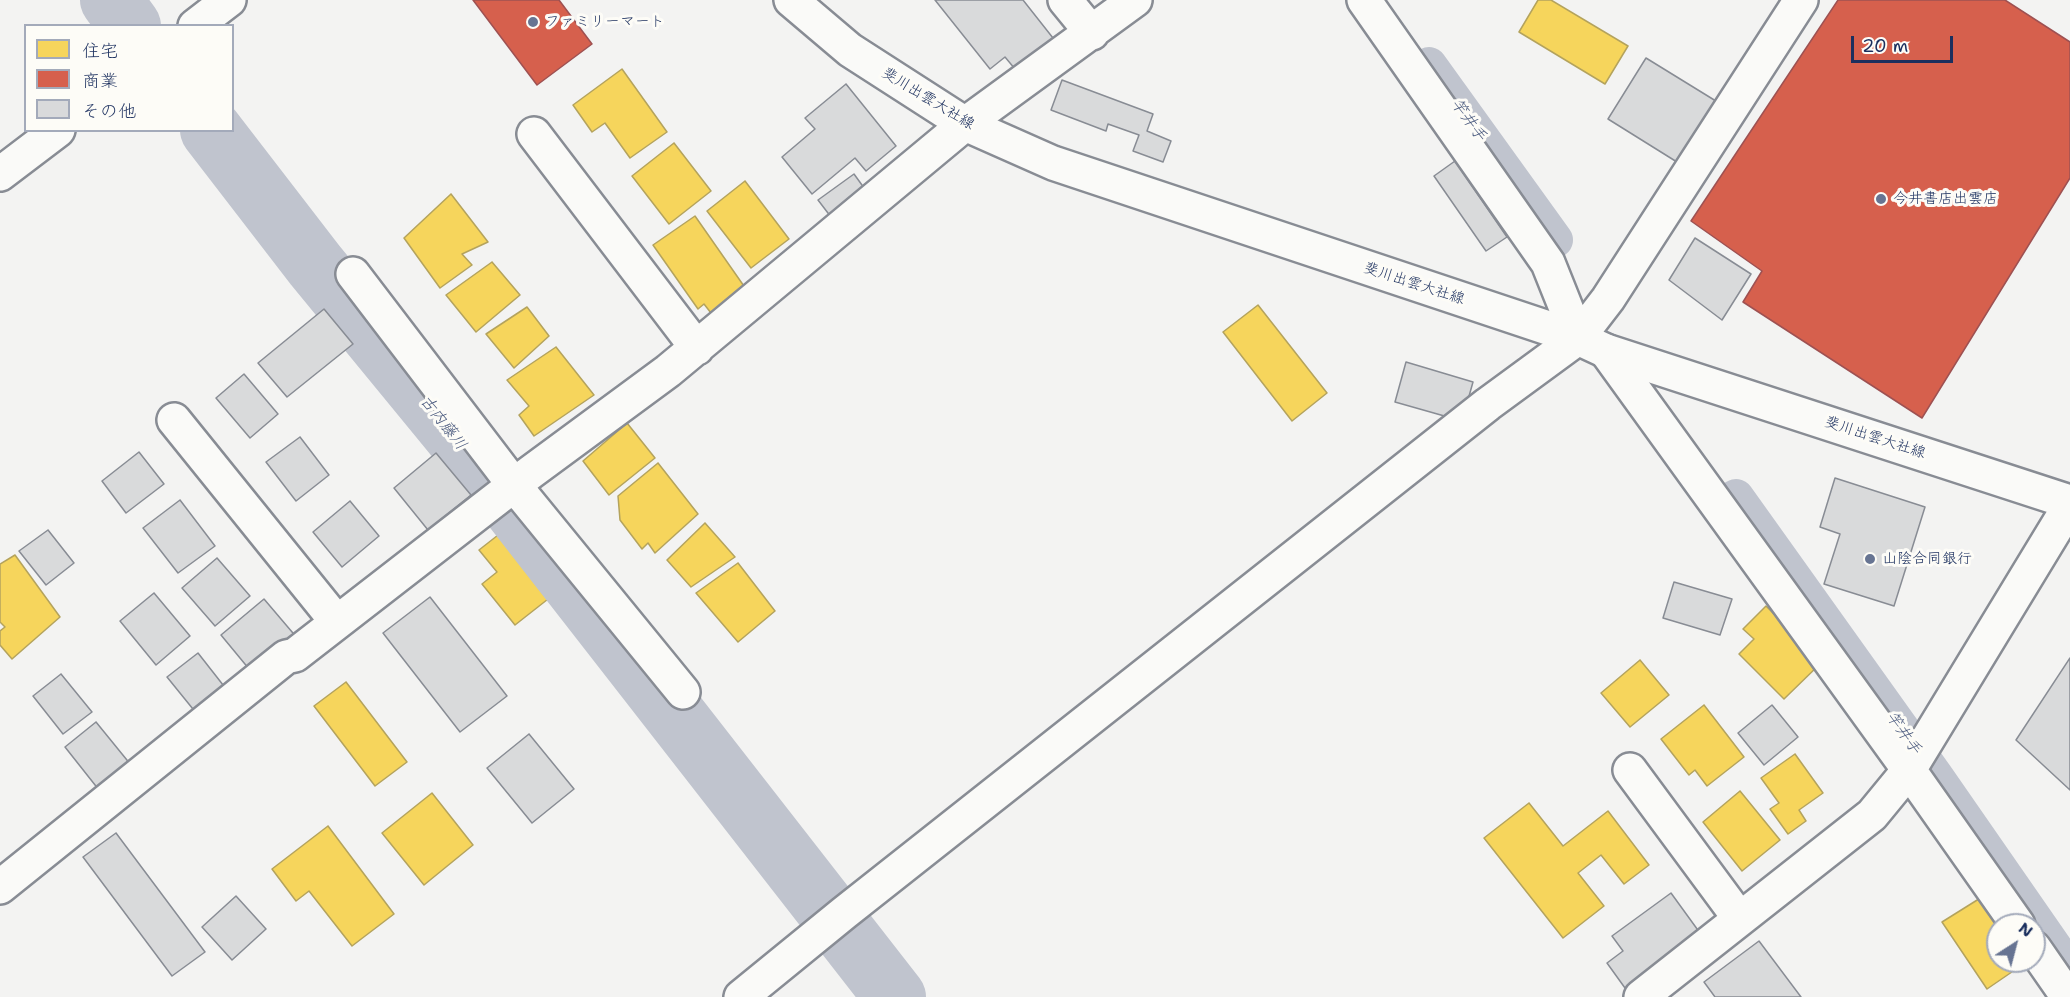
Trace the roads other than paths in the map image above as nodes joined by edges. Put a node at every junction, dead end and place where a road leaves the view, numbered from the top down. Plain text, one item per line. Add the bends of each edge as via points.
1 (229, 0) edge
2 (791, 0) edge
3 (1065, 0) edge
4 (1135, 0) edge
5 (1364, 0) edge
6 (1802, 0) edge
7 (198, 24) edge
8 (1092, 33) junction
9 (965, 124) junction
10 (55, 132) edge
11 (534, 134) dead end
12 (0, 174) edge
13 (353, 274) dead end
14 (1592, 345) junction
15 (697, 348) junction
16 (174, 420) dead end
17 (514, 485) junction
18 (2070, 504) edge
19 (338, 622) junction
20 (683, 692) dead end
21 (1630, 770) dead end
22 (1909, 770) junction
23 (0, 887) edge
24 (2010, 913) edge
25 (1740, 919) junction
26 (2046, 965) edge
27 (741, 997) edge
28 (1641, 997) edge
29 (2068, 997) edge

1 - 7 street
2 - 9 street, 斐川出雲大社線 via 850,50
3 - 8 street
4 - 8 street
5 - 14 street via 1548,263
6 - 14 street via 1608,299
8 - 9 street
9 - 14 street, 斐川出雲大社線 via 1053,163
9 - 15 street
10 - 12 street
11 - 15 street
13 - 17 street
14 - 18 street, 斐川出雲大社線
14 - 22 street
14 - 27 street via 1460,426
15 - 17 street
16 - 19 street
17 - 19 street
17 - 20 street
18 - 22 street
19 - 23 street via 295,655 286,657
21 - 25 street
22 - 24 street
22 - 25 street via 1872,815
25 - 28 street
26 - 29 street

